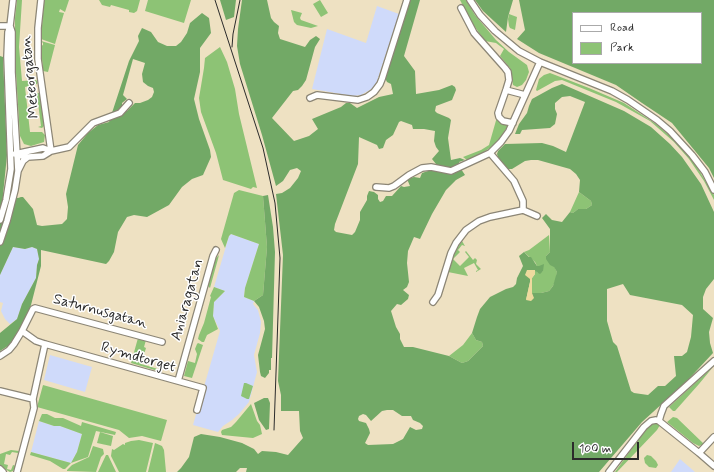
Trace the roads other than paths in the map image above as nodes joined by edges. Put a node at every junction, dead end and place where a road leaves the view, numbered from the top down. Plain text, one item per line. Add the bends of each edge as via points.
1 (12, 0) edge
2 (41, 0) edge
3 (407, 0) edge
4 (470, 0) edge
5 (461, 8) dead end
6 (0, 26) edge
7 (10, 26) junction
8 (540, 62) junction
9 (506, 90) junction
10 (525, 96) junction
11 (310, 98) dead end
12 (129, 104) dead end
13 (513, 123) junction
14 (17, 142) junction
15 (28, 151) junction
16 (51, 151) junction
17 (490, 153) junction
18 (14, 154) junction
19 (28, 157) junction
20 (18, 171) junction
21 (376, 187) dead end
22 (714, 190) edge
23 (523, 210) junction
24 (537, 216) dead end
25 (0, 220) edge
26 (0, 242) edge
27 (216, 250) dead end
28 (433, 302) dead end
29 (22, 331) junction
30 (162, 342) dead end
31 (44, 344) junction
32 (0, 356) edge
33 (714, 361) edge
34 (178, 381) junction
35 (0, 390) edge
36 (33, 399) junction
37 (197, 410) dead end
38 (659, 422) junction
39 (714, 437) edge
40 (699, 453) junction
41 (714, 466) edge
42 (0, 469) edge
43 (3, 472) edge
44 (17, 472) edge
45 (609, 472) edge

1 - 7 street
2 - 16 street, Meteorgatan via 38,59
3 - 11 street via 378,88 367,97 358,100 317,95
4 - 8 street via 502,38
5 - 9 street via 474,33 506,68 509,80
6 - 7 street
7 - 14 street
7 - 18 street via 7,74
8 - 10 street
8 - 22 street via 612,91 652,117 670,131 692,155
9 - 10 street
9 - 13 street via 498,112 499,117
10 - 13 street
12 - 16 street via 120,113 93,123 69,147
13 - 17 street via 501,142
14 - 15 street
14 - 18 street
15 - 16 street via 43,148
15 - 18 street
16 - 19 street via 43,156
17 - 21 street via 451,170 422,168 394,186
17 - 23 street via 514,181 523,201
18 - 19 street
18 - 20 street
18 - 25 street
19 - 20 street
20 - 26 street
23 - 24 street
23 - 28 street via 490,216 466,230 451,253 438,295
27 - 34 street, Aniaragatan
29 - 30 street, Saturnusgatan via 33,310 38,308
29 - 31 street, Rymdtorget
29 - 32 street, Saturnusgatan via 9,350
31 - 34 street, Rymdtorget
31 - 36 street
33 - 38 street via 664,406
34 - 37 street, Rymdtorget via 203,388
35 - 36 street
36 - 44 street via 34,408
38 - 40 street
38 - 45 street via 651,421 644,427
39 - 40 street
40 - 41 street
42 - 43 street

